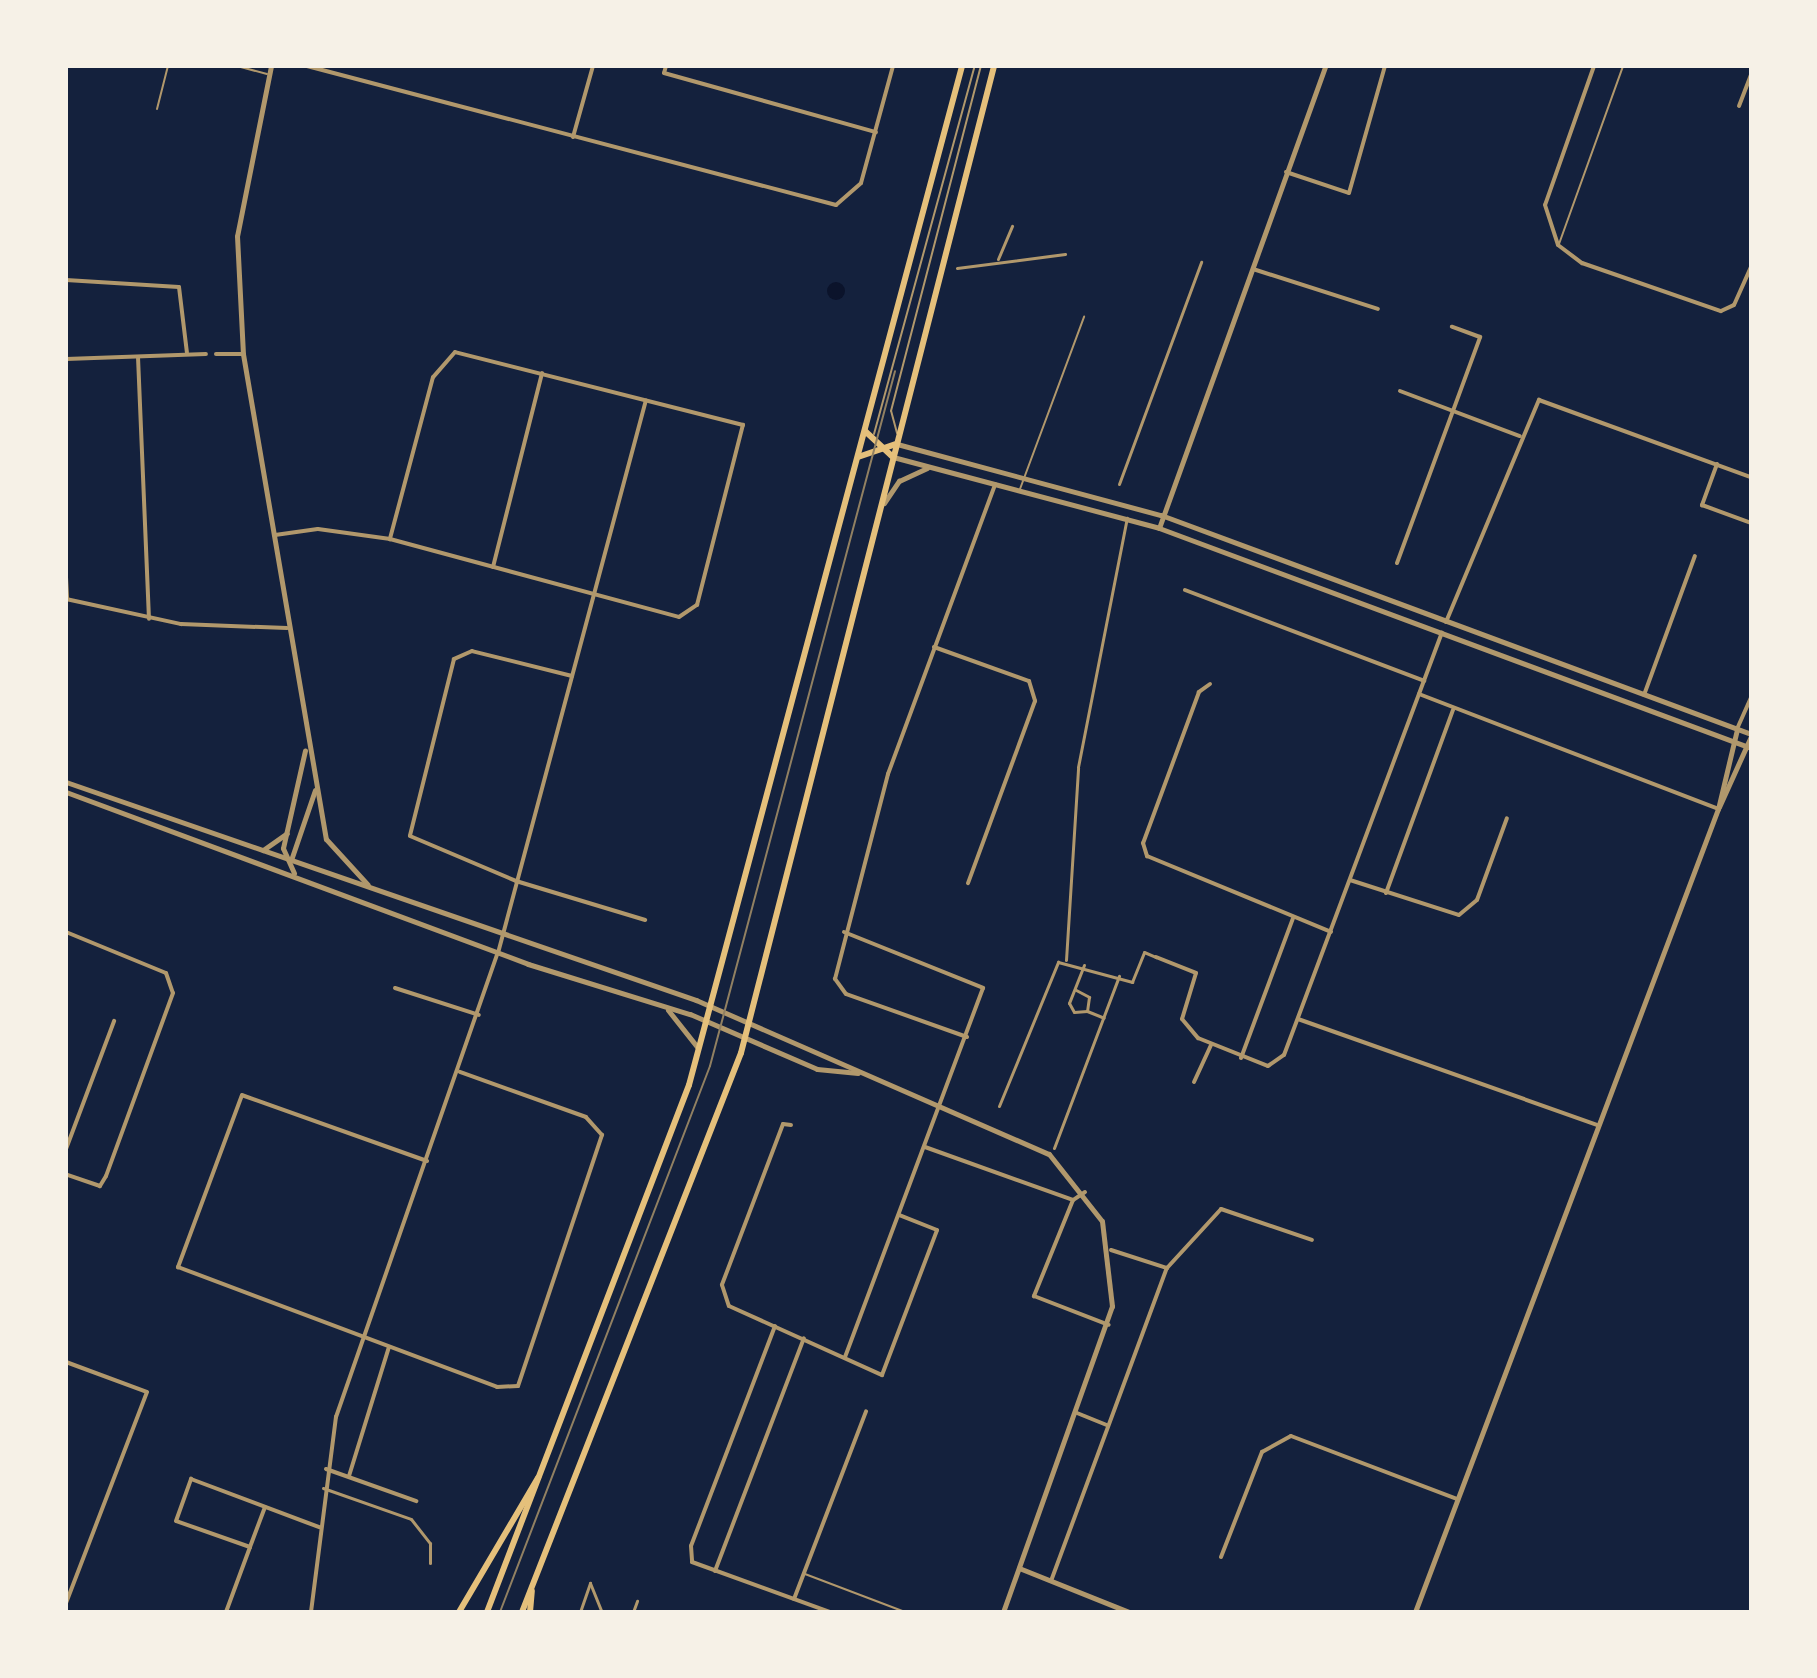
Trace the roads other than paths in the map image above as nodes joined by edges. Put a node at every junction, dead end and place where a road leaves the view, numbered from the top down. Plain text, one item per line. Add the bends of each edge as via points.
1 (168, 66) edge
2 (237, 66) edge
3 (271, 66) edge
4 (307, 66) edge
5 (593, 66) edge
6 (666, 66) edge
7 (893, 66) edge
8 (962, 66) edge
9 (975, 66) edge
10 (981, 66) edge
11 (994, 66) edge
12 (1325, 66) edge
13 (1385, 66) edge
14 (1594, 66) edge
15 (1623, 66) edge
16 (269, 74) junction
17 (1751, 75) edge
18 (1739, 106) dead end
19 (157, 109) dead end
20 (876, 132) junction
21 (573, 137) junction
22 (1285, 172) junction
23 (1012, 226) dead end
24 (936, 241) junction
25 (1558, 245) junction
26 (1065, 254) dead end
27 (998, 259) junction
28 (1201, 262) dead end
29 (1751, 267) edge
30 (957, 268) dead end
31 (1250, 269) junction
32 (66, 280) edge
33 (1378, 309) dead end
34 (1084, 317) dead end
35 (1452, 327) dead end
36 (187, 353) junction
37 (206, 354) dead end
38 (216, 354) dead end
39 (243, 354) junction
40 (138, 357) junction
41 (66, 359) edge
42 (542, 373) junction
43 (1400, 391) dead end
44 (646, 400) junction
45 (890, 411) dead end
46 (1453, 412) junction
47 (865, 431) junction
48 (898, 434) junction
49 (1520, 436) junction
50 (873, 439) junction
51 (895, 444) junction
52 (878, 446) junction
53 (892, 456) junction
54 (858, 457) junction
55 (1717, 464) junction
56 (936, 468) junction
57 (1024, 477) junction
58 (1751, 477) edge
59 (995, 484) junction
60 (1119, 484) dead end
61 (1020, 490) junction
62 (1161, 515) junction
63 (876, 518) junction
64 (1127, 518) junction
65 (1751, 523) edge
66 (1159, 528) junction
67 (275, 535) junction
68 (390, 539) junction
69 (1695, 556) dead end
70 (1397, 563) dead end
71 (493, 567) junction
72 (66, 577) edge
73 (1185, 590) dead end
74 (596, 596) junction
75 (66, 599) edge
76 (149, 619) junction
77 (1446, 622) junction
78 (287, 628) junction
79 (1442, 632) junction
80 (934, 647) junction
81 (573, 676) junction
82 (1424, 681) junction
83 (1210, 684) dead end
84 (1419, 694) junction
85 (1644, 695) junction
86 (1751, 697) edge
87 (1453, 710) junction
88 (1737, 729) junction
89 (1751, 735) edge
90 (305, 737) junction
91 (1733, 741) junction
92 (1749, 747) edge
93 (66, 782) edge
94 (315, 789) junction
95 (66, 792) edge
96 (1718, 809) junction
97 (1507, 818) dead end
98 (287, 832) junction
99 (263, 850) junction
100 (283, 858) junction
101 (289, 862) junction
102 (279, 869) junction
103 (296, 876) junction
104 (1350, 880) junction
105 (516, 881) junction
106 (968, 883) dead end
107 (372, 889) junction
108 (1386, 893) junction
109 (1293, 918) junction
110 (645, 920) dead end
111 (66, 932) edge
112 (844, 932) junction
113 (1331, 932) junction
114 (503, 936) junction
115 (498, 953) junction
116 (1156, 957) joint
117 (1066, 960) junction
118 (1084, 965) junction
119 (1119, 976) junction
120 (395, 988) dead end
121 (1075, 989) junction
122 (710, 1006) junction
123 (664, 1007) junction
124 (1087, 1011) junction
125 (479, 1015) junction
126 (1104, 1018) junction
127 (1298, 1019) junction
128 (114, 1021) dead end
129 (706, 1021) junction
130 (749, 1025) junction
131 (967, 1037) junction
132 (745, 1042) junction
133 (1211, 1045) junction
134 (698, 1051) junction
135 (1241, 1058) junction
136 (460, 1072) junction
137 (863, 1073) junction
138 (1194, 1082) dead end
139 (942, 1103) junction
140 (999, 1106) dead end
141 (791, 1125) dead end
142 (1597, 1125) junction
143 (925, 1147) junction
144 (1054, 1148) dead end
145 (66, 1149) edge
146 (427, 1161) junction
147 (66, 1174) edge
148 (1085, 1192) junction
149 (1073, 1200) junction
150 (899, 1215) junction
151 (1312, 1240) dead end
152 (1111, 1250) junction
153 (1167, 1268) junction
154 (1109, 1325) junction
155 (775, 1326) junction
156 (362, 1337) junction
157 (804, 1338) junction
158 (389, 1347) junction
159 (845, 1357) junction
160 (66, 1362) edge
161 (866, 1411) dead end
162 (1077, 1413) junction
163 (1107, 1425) junction
164 (326, 1469) junction
165 (540, 1475) junction
166 (349, 1476) junction
167 (323, 1488) junction
168 (1457, 1499) junction
169 (416, 1501) dead end
170 (265, 1507) junction
171 (319, 1527) junction
172 (250, 1547) junction
173 (1221, 1557) dead end
174 (430, 1563) dead end
175 (1019, 1568) junction
176 (715, 1571) junction
177 (805, 1574) junction
178 (1051, 1581) junction
179 (532, 1584) junction
180 (68, 1591) edge
181 (794, 1599) junction
182 (637, 1601) dead end
183 (66, 1603) edge
184 (226, 1612) edge
185 (311, 1612) edge
186 (459, 1612) edge
187 (487, 1612) edge
188 (522, 1612) edge
189 (530, 1612) edge
190 (580, 1612) edge
191 (602, 1612) edge
192 (633, 1612) edge
193 (830, 1612) edge
194 (905, 1612) edge
195 (1003, 1612) edge
196 (1129, 1612) edge
197 (1415, 1612) edge

1 - 19 lane
2 - 16 lane
3 - 16 street
4 - 21 street
5 - 21 street
6 - 20 street via 664,73
7 - 20 street
8 - 47 main road
9 - 50 lane
10 - 24 lane
11 - 48 main road
12 - 22 street
13 - 22 street via 1349,193
14 - 25 street via 1545,205
15 - 25 lane
16 - 39 street via 237,236
17 - 18 street
20 - 21 street via 856,194 836,205
22 - 31 street
23 - 27 street
24 - 45 lane
24 - 48 lane via 891,411
25 - 29 street via 1582,263 1721,311 1734,305
26 - 27 street
27 - 30 street
28 - 60 street
31 - 33 street
31 - 62 street
32 - 36 street via 179,287
34 - 57 lane
35 - 46 street via 1480,337
36 - 37 street
36 - 40 street
38 - 39 street
39 - 67 street
40 - 41 street
40 - 76 street
42 - 44 street
42 - 68 street via 468,353 445,357 433,377
42 - 71 street
43 - 46 street
44 - 74 street
44 - 74 street via 743,425 720,517 693,611 670,617
46 - 49 street
46 - 70 street
47 - 50 main road
47 - 54 main road
48 - 51 main road
49 - 55 street via 1539,400
49 - 77 street
50 - 52 main road
51 - 52 main road
51 - 53 main road
51 - 57 street
52 - 53 main road
52 - 54 main road
53 - 56 street
53 - 63 main road
54 - 122 main road
55 - 58 street
55 - 65 street via 1702,505
56 - 59 street
56 - 63 street via 899,481
57 - 61 lane
57 - 62 street
59 - 61 street
59 - 80 street
61 - 64 street
62 - 66 street
62 - 77 street
63 - 130 main road
64 - 66 street
64 - 117 street via 1078,767
66 - 79 street
67 - 68 street via 318,529
67 - 78 street
68 - 71 street
69 - 85 street
71 - 74 street
72 - 75 street
73 - 82 street
74 - 81 street
75 - 76 street
76 - 78 street
77 - 79 street
77 - 85 street
78 - 90 street
79 - 82 street
79 - 91 street
80 - 106 street via 1029,681 1035,701
80 - 112 street via 888,774
81 - 105 street
81 - 105 street via 472,651 454,659 446,676 410,836
82 - 84 street
83 - 109 street via 1199,692 1144,850 1166,870
84 - 87 street
84 - 104 street
85 - 88 street
86 - 88 street
87 - 96 street
87 - 108 street
88 - 89 street
88 - 91 street
89 - 92 street
90 - 94 street
90 - 98 street
91 - 92 street
91 - 96 street
92 - 96 street
93 - 99 street
94 - 101 street
94 - 107 street via 332,851
95 - 102 street
96 - 142 street
97 - 108 street via 1470,908 1443,915
98 - 99 street
98 - 100 street
99 - 100 street
100 - 101 street
101 - 102 street
101 - 103 street
101 - 107 street
102 - 103 street
103 - 115 street
104 - 108 street
104 - 113 street
105 - 110 street
105 - 114 street
107 - 114 street
109 - 113 street
109 - 135 street
111 - 147 street via 166,973 173,993 106,1176 100,1186
112 - 131 street via 835,979 846,994
112 - 131 street via 973,979 983,988
113 - 127 street
114 - 115 street
114 - 122 street
115 - 123 street
115 - 125 street
116 - 119 street via 1144,952 1132,982
116 - 133 street via 1196,973 1182,1019
117 - 118 street
117 - 140 street via 1053,969
118 - 119 street
118 - 121 street
119 - 126 street
120 - 125 street
121 - 124 street via 1089,997
121 - 124 street via 1071,1010
122 - 129 main road
122 - 130 street
123 - 129 street
123 - 134 street via 686,1025
124 - 126 street
125 - 136 street
126 - 144 street
127 - 135 street via 1274,1066
127 - 142 street
128 - 145 street
129 - 132 street
129 - 134 main road
130 - 132 main road
130 - 137 street
131 - 139 street
132 - 137 street via 817,1069
132 - 179 main road
133 - 135 street
133 - 138 street
134 - 165 main road
136 - 146 street
136 - 158 street via 586,1117 599,1128 600,1150 518,1386 497,1387
137 - 139 street
139 - 143 street
139 - 148 street via 1023,1138
141 - 155 street via 783,1124 722,1285 729,1306
142 - 168 street
143 - 149 street
143 - 150 street
146 - 156 street
146 - 156 street via 242,1095 177,1257 186,1273
148 - 149 street
148 - 152 street
149 - 154 street via 1034,1296
150 - 159 street
150 - 159 street via 937,1230 932,1245 882,1375
151 - 153 street via 1221,1209
152 - 153 street
152 - 154 street
153 - 163 street
154 - 162 street
155 - 157 street
155 - 176 street via 691,1546 692,1562
156 - 158 street
156 - 164 street
157 - 159 street
157 - 176 street
158 - 166 street
160 - 180 street via 147,1392
161 - 177 street
162 - 163 street
162 - 175 street
163 - 178 street
164 - 166 street
164 - 167 street
165 - 186 main road
165 - 187 main road
166 - 169 street
167 - 171 street
167 - 174 street via 411,1519 430,1543
168 - 173 street via 1291,1436 1262,1452
168 - 197 street
170 - 171 street
170 - 172 street
170 - 172 street via 191,1479 176,1521
171 - 185 street
172 - 184 street
175 - 178 street
175 - 195 street
176 - 181 street
177 - 181 street
177 - 194 lane
178 - 196 street
179 - 188 main road
179 - 189 main road
180 - 183 street
181 - 193 street
182 - 192 street
190 - 191 street via 590,1583

